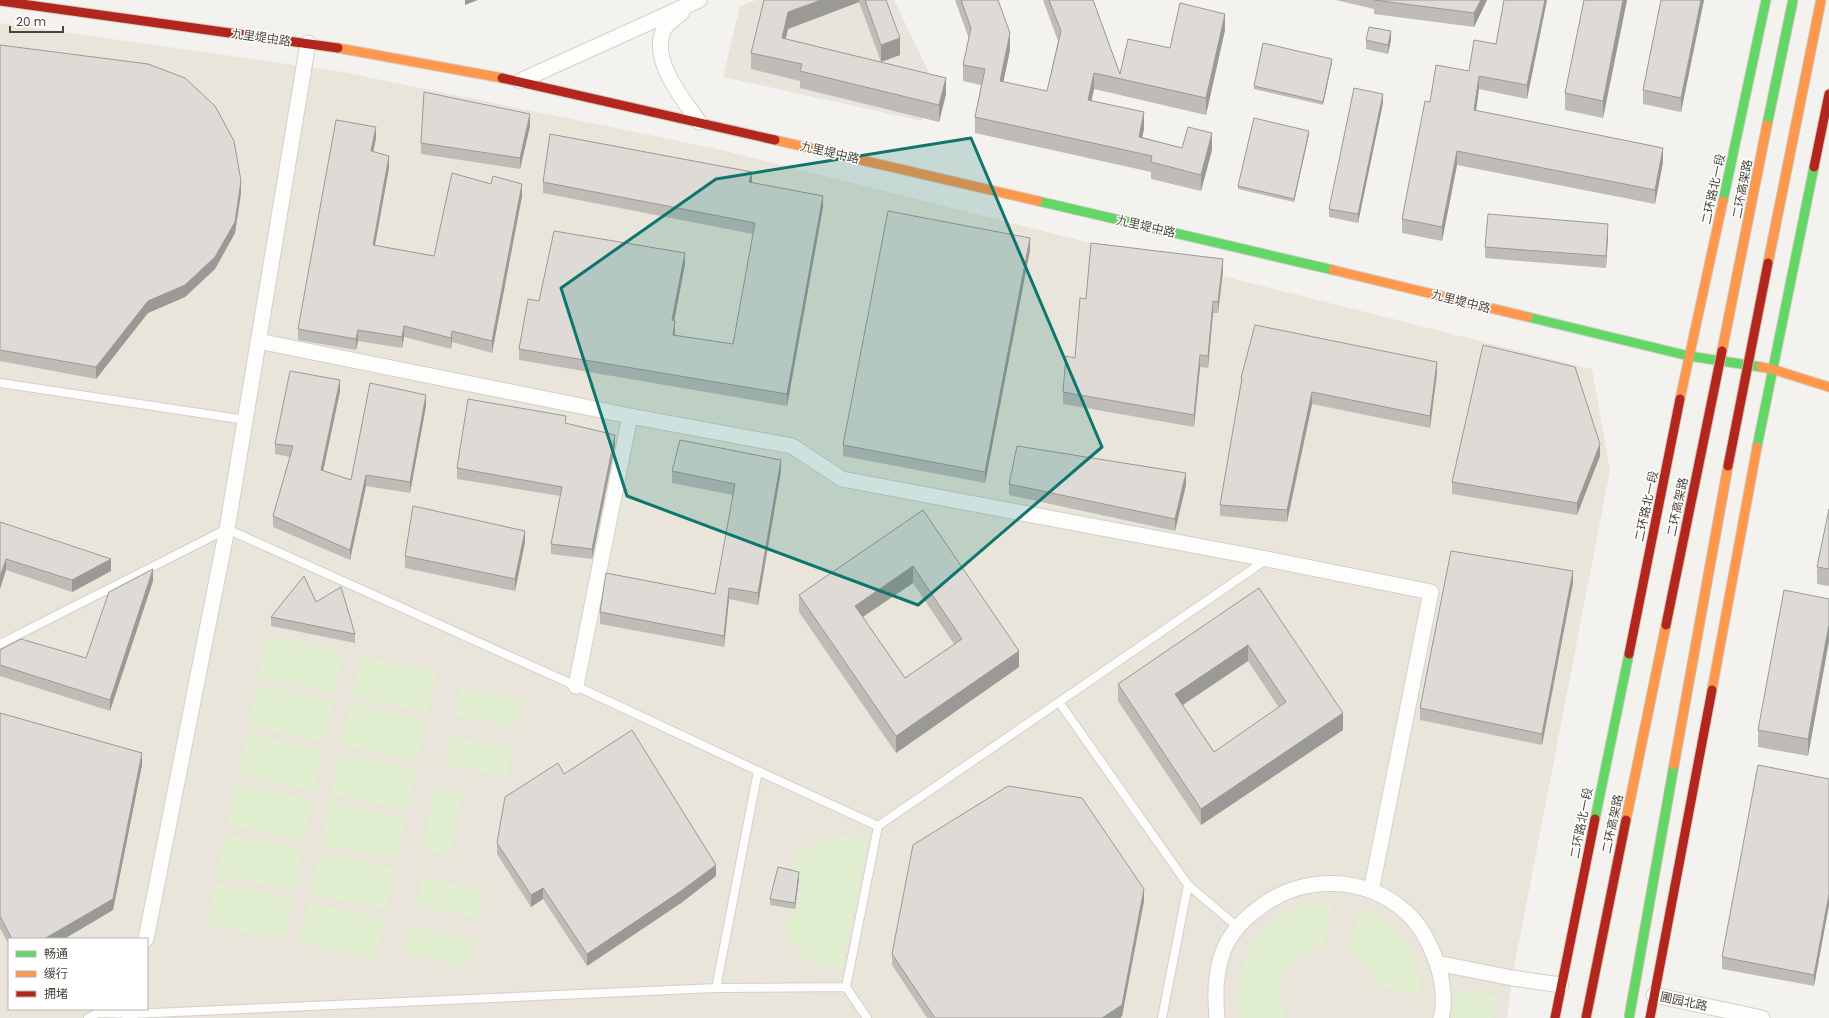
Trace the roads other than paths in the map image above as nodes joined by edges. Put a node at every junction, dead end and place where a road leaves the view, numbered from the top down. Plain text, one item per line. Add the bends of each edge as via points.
1 (1766, 0) edge
2 (1793, 0) edge
3 (1821, 0) edge
4 (0, 1) edge
5 (694, 2) edge
6 (308, 43) junction
7 (520, 81) junction
8 (1829, 94) edge
9 (699, 122) junction
10 (258, 341) junction
11 (1688, 356) junction
12 (1772, 369) junction
13 (0, 383) edge
14 (1829, 387) edge
15 (630, 416) junction
16 (246, 420) junction
17 (227, 529) junction
18 (1267, 559) junction
19 (0, 644) edge
20 (576, 686) junction
21 (1059, 702) junction
22 (758, 771) junction
23 (878, 826) junction
24 (1188, 885) junction
25 (1371, 891) junction
26 (1239, 928) junction
27 (146, 938) edge
28 (1437, 963) junction
29 (1561, 985) junction
30 (846, 987) junction
31 (716, 988) junction
32 (1654, 995) junction
33 (131, 1014) edge
34 (88, 1018) edge
35 (867, 1018) edge
36 (1162, 1018) edge
37 (1216, 1018) edge
38 (1441, 1018) edge
39 (1555, 1018) edge
40 (1586, 1018) edge
41 (1629, 1018) edge
42 (1650, 1018) edge
43 (1762, 1018) edge

1 - 11 main road, 二环路北一段
2 - 40 main road, 二环高架路, bridge
3 - 41 main road, bridge via 1740,401
4 - 6 main road, 九里堤中路
5 - 7 street
5 - 9 street via 664,29 660,50 670,81
6 - 7 main road, 九里堤中路
6 - 10 street
7 - 9 main road, 九里堤中路
8 - 12 main road
9 - 11 main road, 九里堤中路
10 - 15 street
10 - 16 street
11 - 12 main road, 九里堤中路
11 - 29 main road, 二环路北一段
12 - 14 main road, 九里堤中路
12 - 32 main road
13 - 16 lane
15 - 18 street via 792,446 842,479
15 - 20 street
16 - 17 street
17 - 19 lane
17 - 20 lane
17 - 27 street
18 - 21 lane
18 - 25 street via 1431,592
20 - 22 lane
21 - 23 lane
21 - 24 lane
22 - 23 lane
22 - 31 lane
23 - 30 lane
24 - 26 lane
24 - 36 lane
25 - 26 street via 1342,883 1306,884 1273,897 1245,919
25 - 28 street via 1407,913 1429,941
26 - 37 street via 1225,949 1215,983
28 - 29 street
28 - 38 street via 1441,974
29 - 39 main road, 二环路北一段
30 - 31 lane
30 - 35 lane
31 - 33 lane
32 - 42 main road
32 - 43 street, 圃园北路
33 - 34 lane via 98,1013

